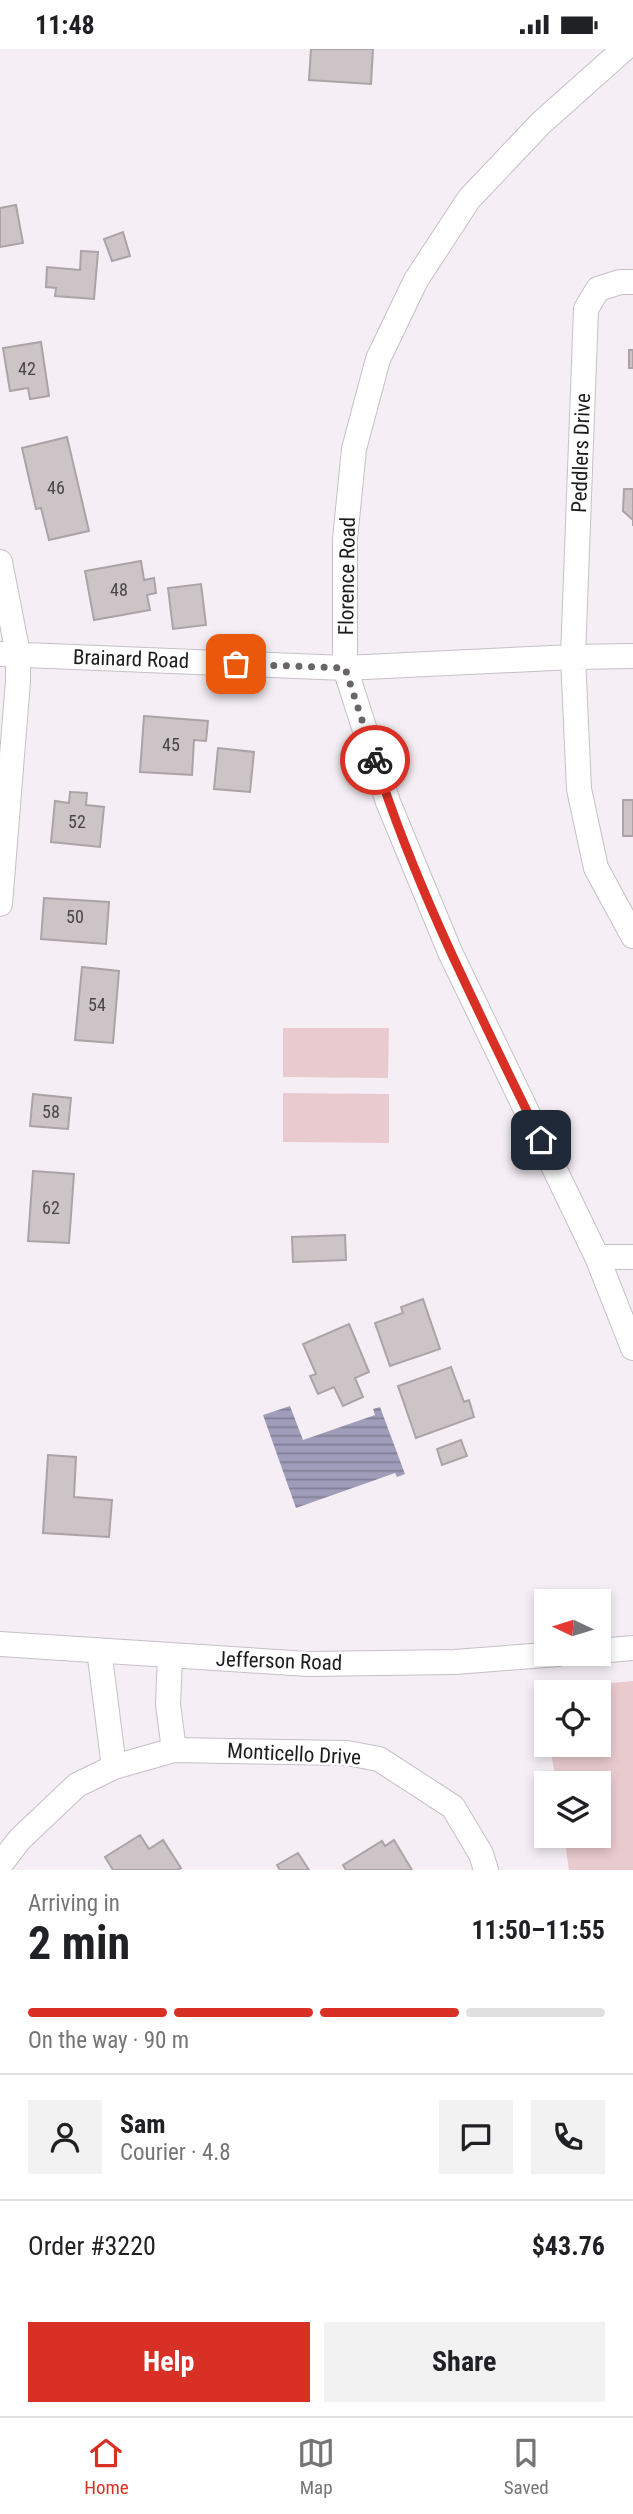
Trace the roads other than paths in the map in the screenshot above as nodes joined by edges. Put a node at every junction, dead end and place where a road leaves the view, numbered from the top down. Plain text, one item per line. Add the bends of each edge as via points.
1 (624, 49) edge
2 (633, 282) edge
3 (0, 562) edge
4 (9, 654) edge
5 (633, 656) edge
6 (573, 657) junction
7 (345, 668) junction
8 (0, 904) edge
9 (633, 936) edge
10 (597, 1257) junction
11 (633, 1257) edge
12 (633, 1348) edge
13 (0, 1644) edge
14 (633, 1648) edge
15 (99, 1650) junction
16 (611, 1650) edge
17 (170, 1656) junction
18 (534, 1656) edge
19 (174, 1750) junction
20 (114, 1767) junction
21 (0, 1865) edge
22 (486, 1870) edge

1 - 7 street, Florence Road via 541,123 469,199 416,280 378,359 353,462 345,539
2 - 6 street, Peddlers Drive via 598,289 586,309
3 - 4 street
4 - 7 street, Brainard Road
4 - 8 street via 18,693
5 - 6 street
6 - 7 street
6 - 9 street, Peddlers Drive via 579,789 596,868
7 - 10 street, Florence Road via 388,802 450,952
10 - 11 street
10 - 12 street, Florence Road
13 - 15 street, Jefferson Road
14 - 16 street
15 - 17 street, Jefferson Road
15 - 20 street
17 - 18 street, Jefferson Road via 308,1664
17 - 19 street via 169,1715
19 - 20 street, Monticello Drive
19 - 22 street, Monticello Drive via 347,1753 379,1759 453,1807
20 - 21 street, Monticello Drive via 77,1785 20,1839

